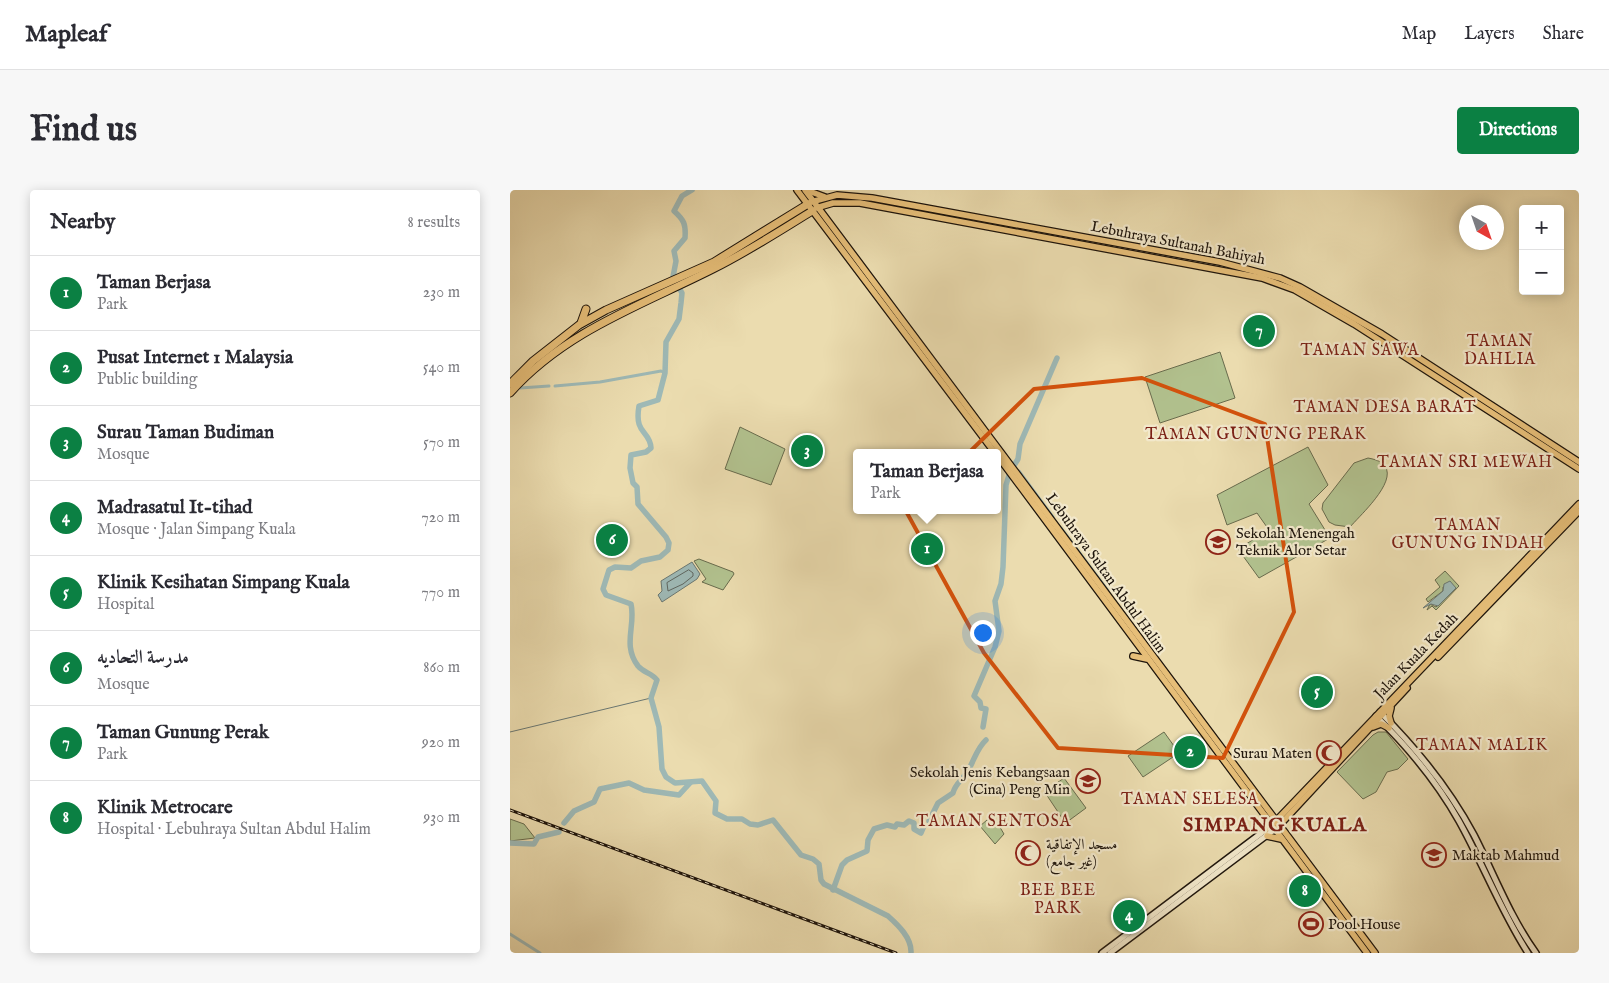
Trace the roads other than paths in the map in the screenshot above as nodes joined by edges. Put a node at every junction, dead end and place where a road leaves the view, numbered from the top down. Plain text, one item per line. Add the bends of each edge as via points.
1 (797, 190) edge
2 (806, 190) edge
3 (825, 197) junction
4 (830, 204) junction
5 (812, 206) junction
6 (824, 216) junction
7 (1034, 228) junction
8 (1051, 231) junction
9 (1186, 260) junction
10 (1194, 261) junction
11 (669, 286) junction
12 (606, 310) junction
13 (579, 325) junction
14 (510, 384) edge
15 (510, 393) edge
16 (992, 449) edge
17 (996, 449) edge
18 (1001, 456) edge
19 (1001, 459) edge
20 (1579, 462) edge
21 (1007, 464) junction
22 (1579, 469) edge
23 (1018, 479) junction
24 (1579, 504) edge
25 (1579, 511) edge
26 (1548, 539) junction
27 (1133, 656) dead end
28 (1149, 660) junction
29 (1389, 705) junction
30 (1380, 715) junction
31 (1390, 726) junction
32 (1372, 727) junction
33 (1348, 744) junction
34 (1267, 814) junction
35 (1285, 815) junction
36 (1276, 825) junction
37 (1284, 832) junction
38 (1266, 834) junction
39 (1283, 840) junction
40 (1509, 913) junction
41 (1154, 916) junction
42 (1102, 953) edge
43 (1110, 953) edge
44 (1367, 953) edge
45 (1374, 953) edge
46 (1528, 953) edge
47 (1536, 953) edge

1 - 5 main road
2 - 3 main road
2 - 5 main road
3 - 5 main road, Lebuhraya Sultanah Bahiyah
3 - 7 main road, Lebuhraya Sultanah Bahiyah via 872,198
4 - 5 main road, Lebuhraya Sultanah Bahiyah
4 - 6 main road via 824,209
4 - 9 main road, Lebuhraya Sultanah Bahiyah via 860,203
5 - 6 main road, Lebuhraya Sultan Abdul Halim
5 - 11 highway
5 - 16 main road, Lebuhraya Sultan Abdul Halim
6 - 17 main road, Lebuhraya Sultan Abdul Halim
7 - 8 main road, Lebuhraya Sultanah Bahiyah
7 - 8 main road via 1044,225
8 - 9 main road, Lebuhraya Sultanah Bahiyah
9 - 10 main road, Lebuhraya Sultanah Bahiyah
10 - 20 main road, Lebuhraya Sultanah Bahiyah via 1264,272 1300,287 1418,357
10 - 22 main road, Lebuhraya Sultanah Bahiyah via 1252,275 1295,290 1404,354
11 - 12 highway
11 - 15 highway via 643,304 584,332 557,349
12 - 13 highway
12 - 13 highway via 588,308
13 - 14 highway via 533,361
18 - 21 main road, Lebuhraya Sultan Abdul Halim
19 - 21 main road, Lebuhraya Sultan Abdul Halim
21 - 23 main road, Lebuhraya Sultan Abdul Halim
23 - 28 main road, Lebuhraya Sultan Abdul Halim
23 - 34 main road, Lebuhraya Sultan Abdul Halim
24 - 26 main road, Jalan Kuala Kedah
25 - 26 main road, Jalan Kuala Kedah
26 - 29 main road, Jalan Kuala Kedah
27 - 28 main road
28 - 34 main road, Lebuhraya Sultan Abdul Halim
29 - 30 main road, Jalan Kuala Kedah
29 - 31 main road
29 - 33 main road via 1370,717
30 - 31 main road
30 - 32 main road, Jalan Kuala Kedah
30 - 33 main road, Jalan Kuala Kedah
31 - 32 main road
31 - 40 main road via 1418,751 1447,789 1474,836
32 - 35 main road, Jalan Kuala Kedah
33 - 35 main road, Jalan Kuala Kedah
34 - 35 main road
34 - 36 main road, Lebuhraya Sultan Abdul Halim
34 - 38 main road
35 - 36 main road, Jalan Kuala Kedah
35 - 37 main road
36 - 37 main road, Lebuhraya Sultan Abdul Halim
36 - 38 main road
36 - 39 main road, Lebuhraya Sultan Abdul Halim
37 - 45 main road, Lebuhraya Sultan Abdul Halim
38 - 39 main road
38 - 41 main road
39 - 44 main road, Lebuhraya Sultan Abdul Halim
40 - 46 main road
40 - 47 main road
41 - 42 main road
41 - 43 main road

